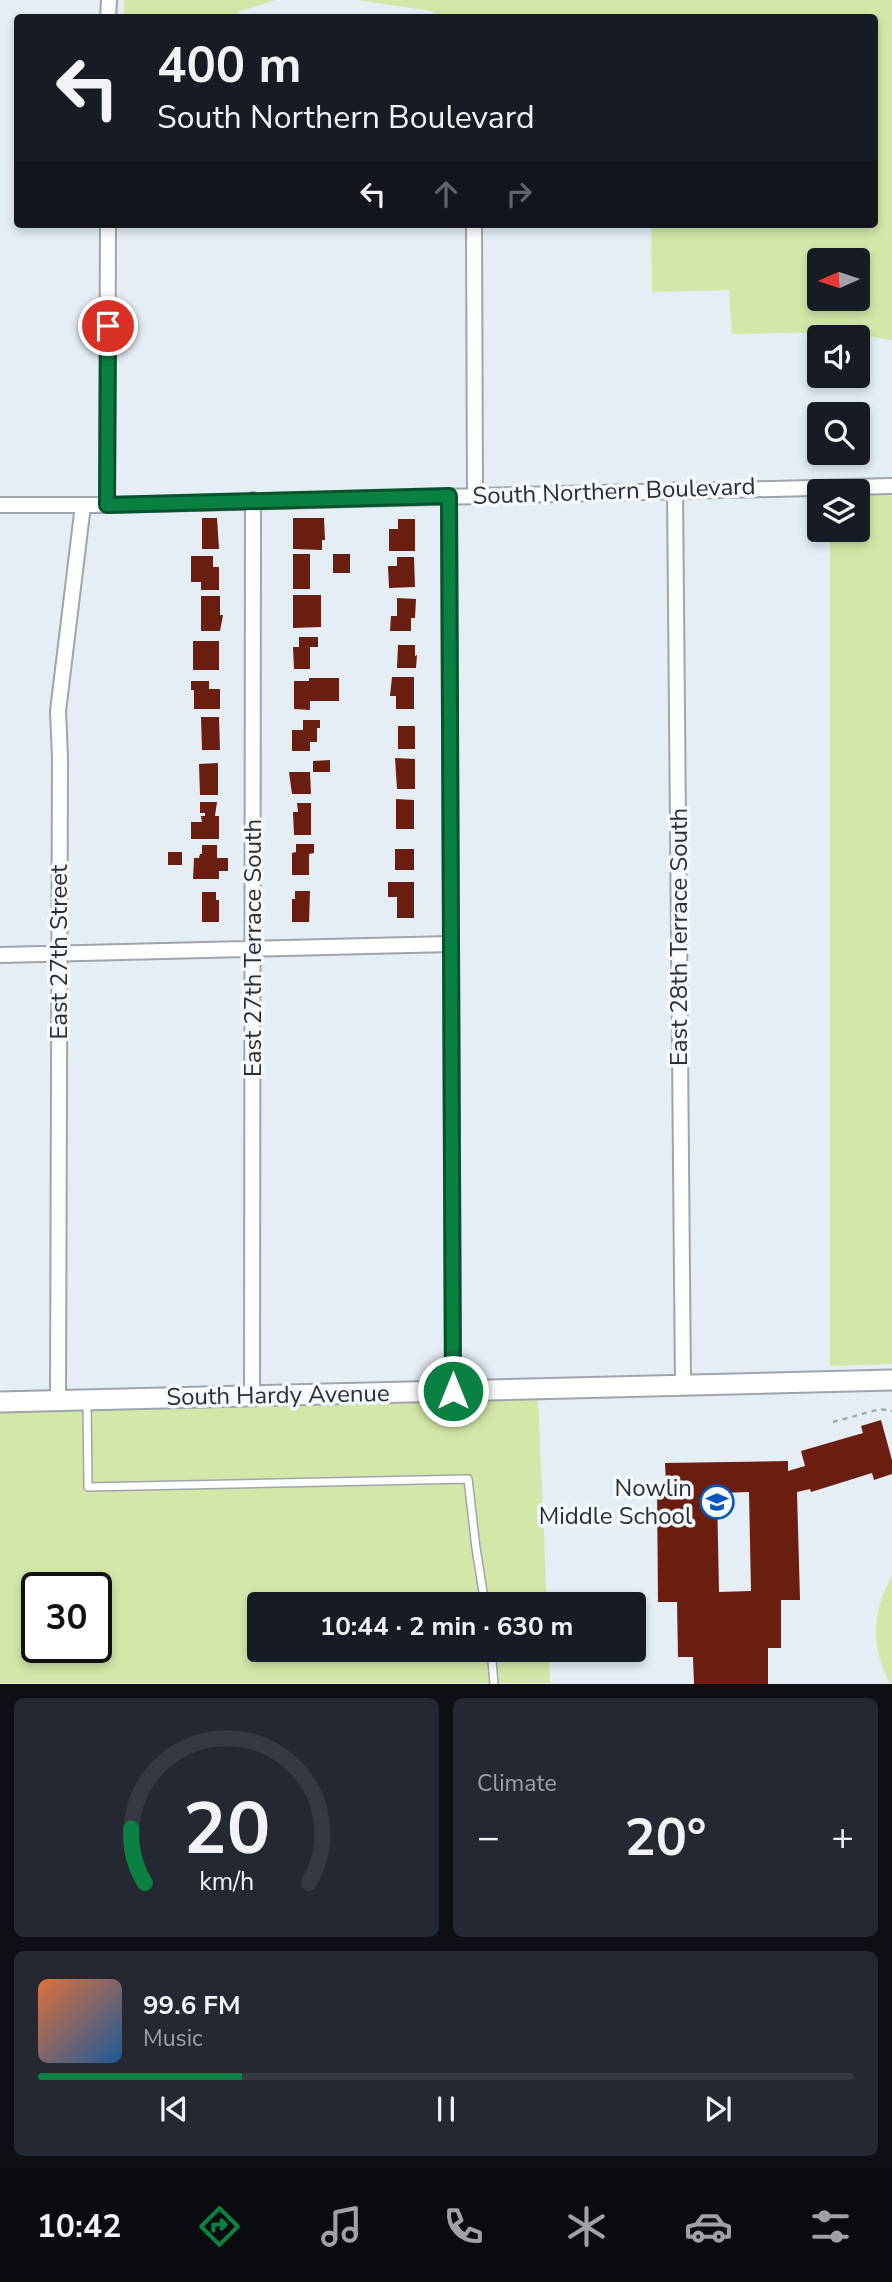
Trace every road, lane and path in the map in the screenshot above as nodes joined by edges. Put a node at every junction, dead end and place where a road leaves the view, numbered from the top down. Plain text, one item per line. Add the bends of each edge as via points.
1 (108, 228) edge
2 (474, 228) edge
3 (892, 486) edge
4 (675, 490) junction
5 (475, 495) junction
6 (449, 496) junction
7 (253, 500) junction
8 (0, 505) edge
9 (83, 505) junction
10 (107, 505) junction
11 (451, 944) junction
12 (253, 949) junction
13 (59, 954) junction
14 (0, 955) edge
15 (892, 1380) edge
16 (683, 1385) junction
17 (453, 1391) junction
18 (252, 1396) junction
19 (87, 1400) junction
20 (58, 1401) junction
21 (0, 1402) edge
22 (892, 1411) edge
23 (833, 1422) dead end
24 (483, 1592) edge
25 (492, 1662) edge
26 (494, 1684) edge

1 - 10 street
2 - 5 street
3 - 4 street, South Northern Boulevard
4 - 5 street, South Northern Boulevard
4 - 16 street, East 28th Terrace South
5 - 6 street, South Northern Boulevard
6 - 7 street, South Northern Boulevard
6 - 11 street
7 - 10 street, South Northern Boulevard
7 - 12 street, East 27th Terrace South
8 - 9 street, South Northern Boulevard
9 - 10 street, South Northern Boulevard
9 - 13 street, East 27th Street via 58,711
11 - 12 street
11 - 17 street
12 - 13 street
12 - 18 street, East 27th Terrace South
13 - 14 street
13 - 20 street, East 27th Street
15 - 16 street, South Hardy Avenue
16 - 17 street, South Hardy Avenue
17 - 18 street, South Hardy Avenue
18 - 19 street, South Hardy Avenue
19 - 20 street, South Hardy Avenue
19 - 24 lane via 89,1488 468,1479
20 - 21 street, South Hardy Avenue
22 - 23 path via 880,1409
25 - 26 lane

